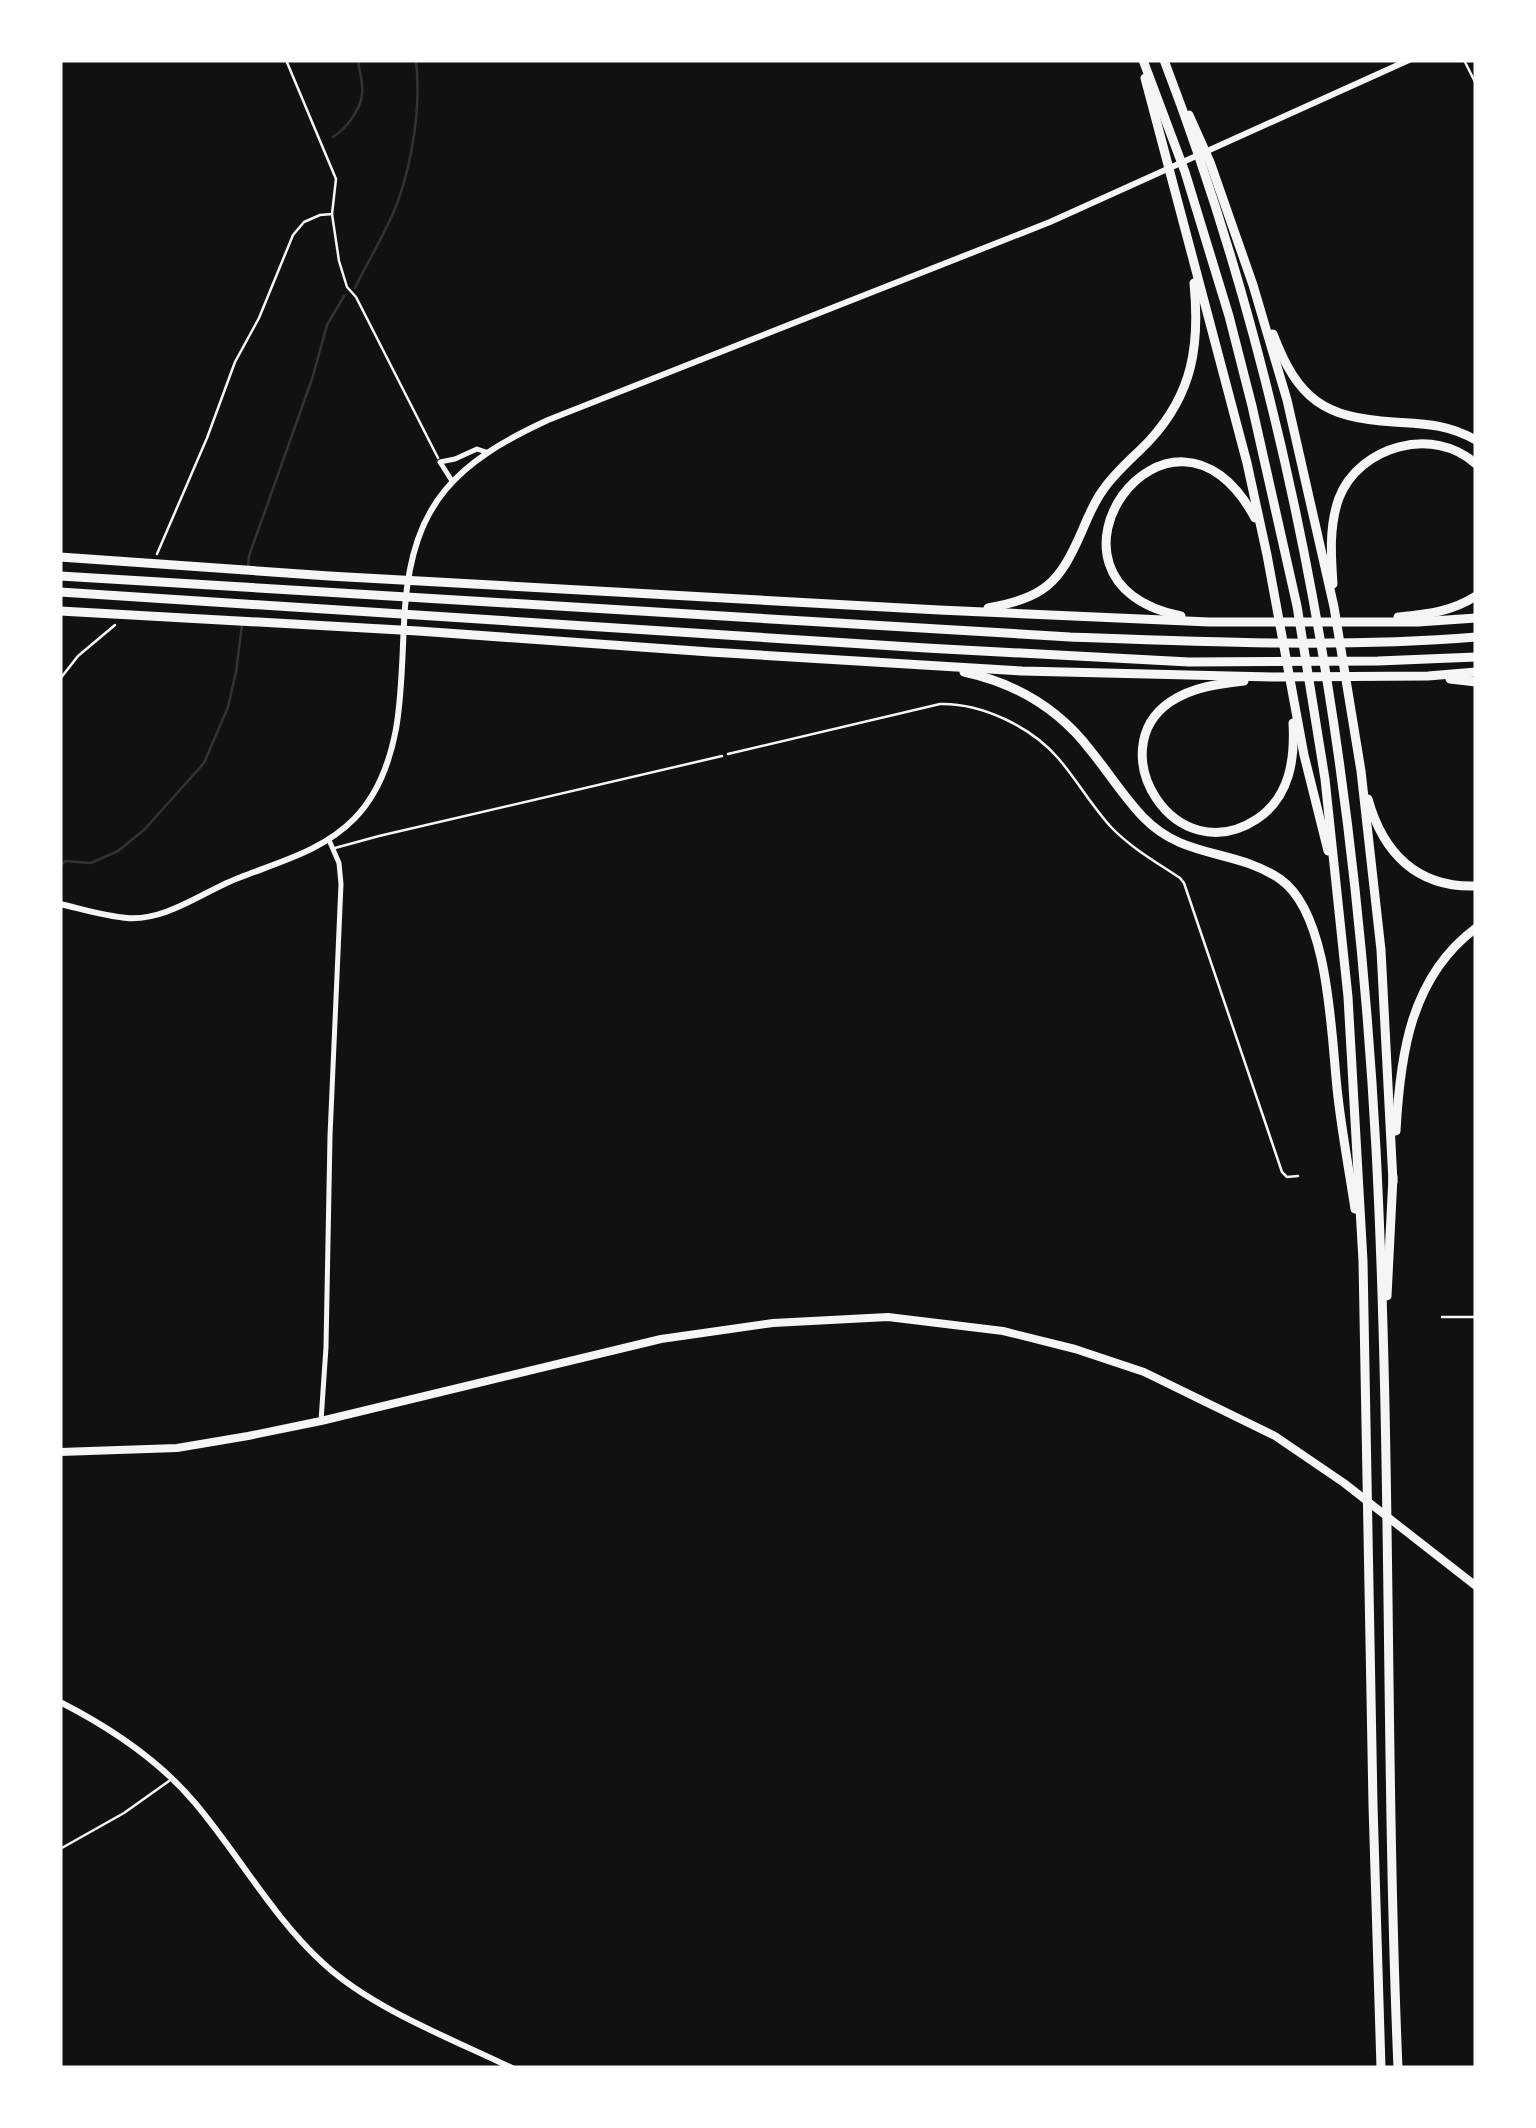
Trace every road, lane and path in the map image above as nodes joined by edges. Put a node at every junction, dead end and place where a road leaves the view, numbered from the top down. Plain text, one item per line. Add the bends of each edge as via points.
1 (286, 60) edge
2 (1142, 60) edge
3 (1164, 60) edge
4 (1409, 60) edge
5 (1464, 60) edge
6 (1476, 84) edge
7 (1205, 164) junction
8 (332, 214) junction
9 (1192, 260) junction
10 (1253, 285) junction
11 (1476, 440) edge
12 (486, 452) junction
13 (440, 462) junction
14 (1476, 464) edge
15 (452, 481) junction
16 (1267, 554) junction
17 (60, 557) edge
18 (152, 562) dead end
19 (60, 576) edge
20 (60, 592) edge
21 (1476, 596) edge
22 (1334, 606) junction
23 (939, 610) junction
24 (60, 611) edge
25 (1476, 618) edge
26 (1362, 621) junction
27 (118, 622) dead end
28 (1208, 622) junction
29 (1476, 638) edge
30 (1476, 658) edge
31 (937, 667) junction
32 (1476, 672) edge
33 (1428, 676) junction
34 (1274, 677) junction
35 (60, 679) edge
36 (1476, 682) edge
37 (1292, 695) junction
38 (722, 756) joint
39 (1361, 770) junction
40 (329, 840) junction
41 (334, 849) junction
42 (1476, 886) edge
43 (1337, 888) junction
44 (60, 904) edge
45 (1476, 928) edge
46 (1298, 1176) dead end
47 (1393, 1182) junction
48 (1364, 1260) junction
49 (1442, 1316) dead end
50 (1476, 1316) edge
51 (1384, 1339) junction
52 (321, 1421) junction
53 (60, 1452) edge
54 (1476, 1586) edge
55 (60, 1702) edge
56 (172, 1779) junction
57 (60, 1849) edge
58 (512, 2068) edge
59 (1381, 2068) edge
60 (1398, 2068) edge

1 - 8 path via 332,167
2 - 9 highway
2 - 43 highway via 1180,156 1252,406 1297,606
3 - 7 highway
4 - 12 street via 1050,222 548,420
5 - 6 lane
7 - 10 highway
7 - 51 highway via 1270,402 1331,695 1362,956
8 - 13 path via 342,276
8 - 18 path via 304,222 293,235
9 - 16 highway
9 - 23 highway via 1196,340 1182,393 1166,421 1100,494 1069,562 1022,600
10 - 11 highway via 1282,358 1327,410 1438,424
10 - 22 highway
12 - 13 street
12 - 15 street
13 - 15 street
14 - 22 highway via 1437,445 1408,444 1359,468 1334,516
15 - 40 street via 427,518 412,560 398,715 386,768 364,808
16 - 28 highway via 1254,516 1222,476 1188,462 1151,469 1132,482 1108,520 1114,573 1160,612
16 - 37 highway
17 - 23 highway
19 - 29 highway via 1187,641
20 - 30 highway via 1189,662
21 - 26 highway via 1440,612
22 - 39 highway
23 - 28 highway
24 - 31 highway
25 - 26 highway
26 - 28 highway
27 - 35 path
31 - 34 highway
31 - 48 highway via 1028,694 1066,722 1151,826 1178,844 1253,864 1302,903 1329,1004
32 - 33 highway
33 - 34 highway
33 - 36 highway
34 - 37 highway via 1198,689 1157,714 1142,758 1150,790 1170,815 1191,828 1234,830 1274,805 1291,772
37 - 43 highway
38 - 41 lane
38 - 46 path via 940,704 983,712 1031,734 1114,830 1184,884 1282,1172
39 - 42 highway via 1376,825 1408,866 1442,883
39 - 47 highway via 1381,950
40 - 41 street
40 - 44 street via 149,916
41 - 52 street via 341,884
43 - 48 highway
45 - 47 highway via 1424,989 1406,1034
47 - 51 highway
48 - 59 highway
49 - 50 path
51 - 60 highway
52 - 53 main road via 176,1448
52 - 54 main road via 661,1338 774,1323 888,1318 1003,1331 1144,1372 1274,1436
55 - 56 street
56 - 57 lane
56 - 58 street via 326,1966 382,2004

